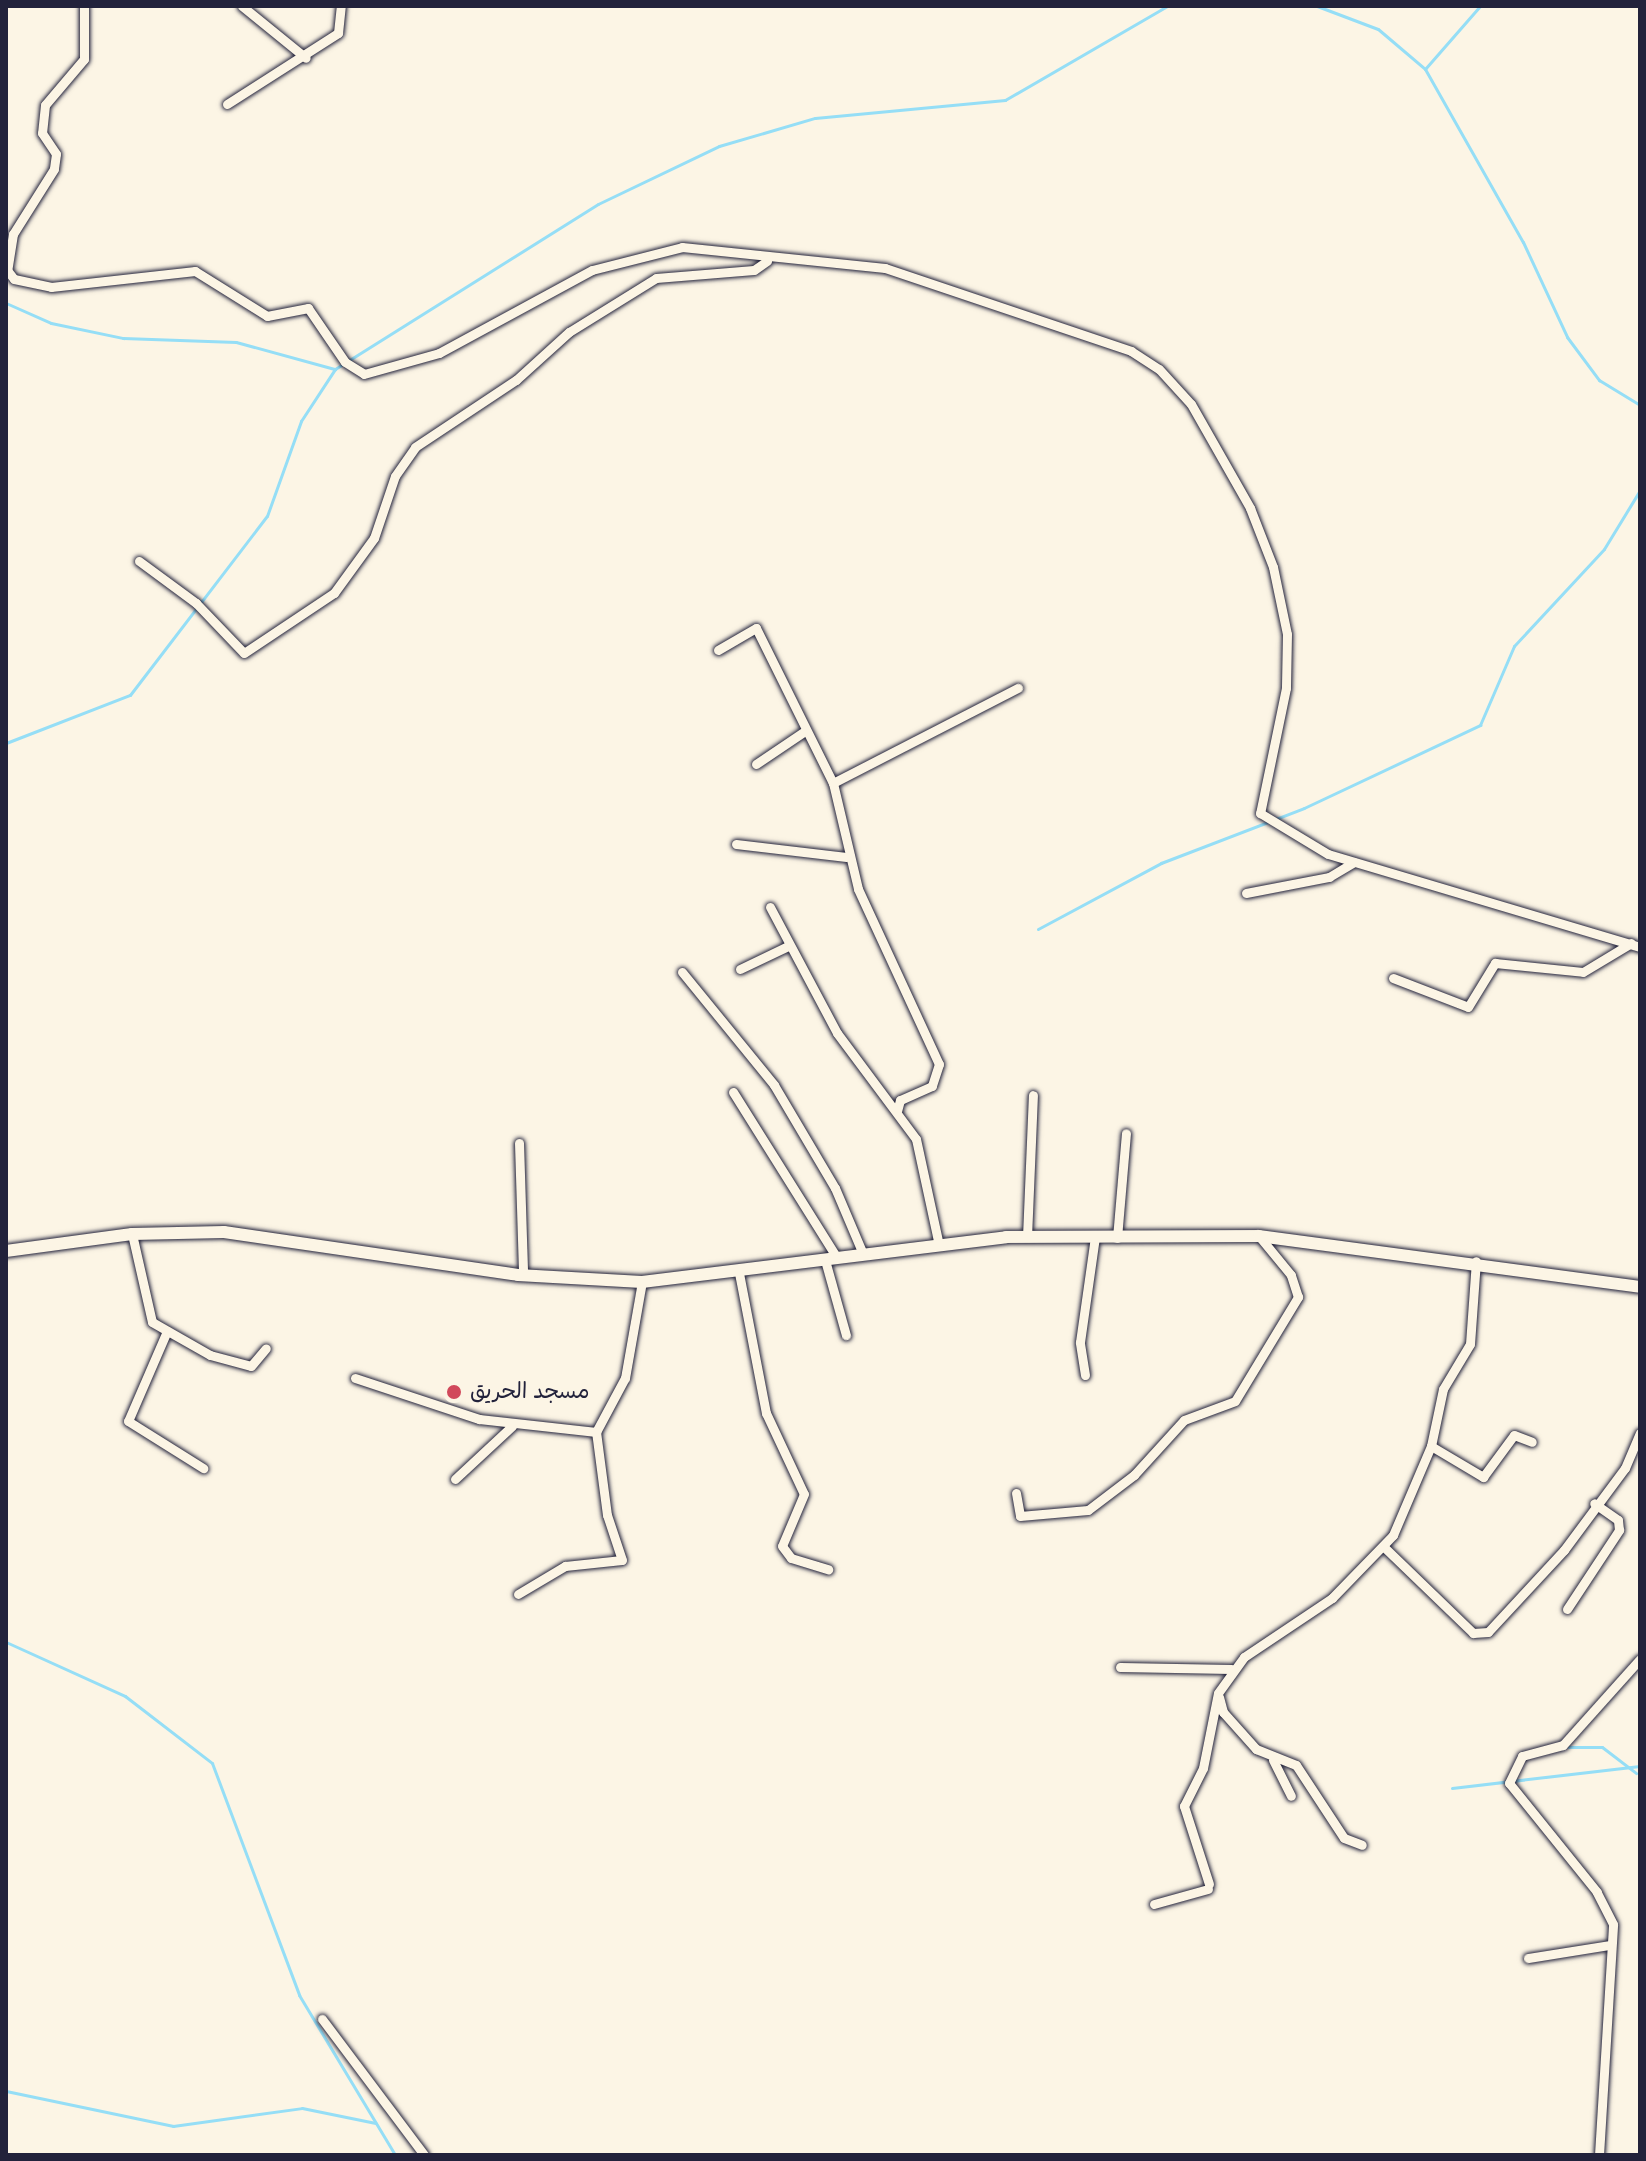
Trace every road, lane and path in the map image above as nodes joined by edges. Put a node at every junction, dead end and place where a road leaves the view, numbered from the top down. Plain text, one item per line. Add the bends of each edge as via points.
1 (84, 6) edge
2 (242, 6) edge
3 (341, 6) edge
4 (306, 58) junction
5 (227, 104) dead end
6 (9, 232) edge
7 (767, 261) junction
8 (139, 561) dead end
9 (718, 650) dead end
10 (1018, 688) dead end
11 (805, 731) junction
12 (756, 764) dead end
13 (833, 783) junction
14 (736, 844) dead end
15 (846, 857) junction
16 (1354, 862) junction
17 (1246, 893) dead end
18 (770, 907) dead end
19 (1635, 945) edge
20 (788, 946) junction
21 (740, 969) dead end
22 (682, 972) dead end
23 (1393, 978) dead end
24 (733, 1092) dead end
25 (1033, 1095) dead end
26 (897, 1111) junction
27 (1126, 1133) dead end
28 (519, 1143) dead end
29 (132, 1234) junction
30 (1259, 1236) junction
31 (1027, 1237) junction
32 (1095, 1237) junction
33 (1117, 1238) junction
34 (939, 1245) junction
35 (6, 1251) edge
36 (863, 1254) junction
37 (831, 1259) junction
38 (1476, 1261) junction
39 (523, 1273) junction
40 (739, 1273) junction
41 (642, 1282) junction
42 (1640, 1287) edge
43 (167, 1331) junction
44 (846, 1335) dead end
45 (266, 1348) dead end
46 (1085, 1375) dead end
47 (355, 1378) dead end
48 (512, 1426) junction
49 (596, 1432) junction
50 (1640, 1433) edge
51 (1532, 1442) dead end
52 (1431, 1446) junction
53 (203, 1468) dead end
54 (455, 1479) dead end
55 (1016, 1493) dead end
56 (1594, 1503) junction
57 (1384, 1547) junction
58 (828, 1569) dead end
59 (518, 1594) dead end
60 (1567, 1609) dead end
61 (1640, 1659) edge
62 (1120, 1667) dead end
63 (1231, 1669) junction
64 (1218, 1693) junction
65 (1273, 1760) junction
66 (1291, 1796) dead end
67 (1362, 1845) dead end
68 (1154, 1904) dead end
69 (1609, 1945) junction
70 (1528, 1958) dead end
71 (322, 2019) dead end
72 (424, 2155) edge
73 (1599, 2155) edge

1 - 6 street via 84,59 50,93 41,120 54,169
2 - 4 street
3 - 4 street via 338,33
4 - 5 street
6 - 7 street via 7,270 21,284 51,287 195,271 267,316 308,308 345,362 364,374 439,353 592,270 631,258 682,247
7 - 8 street via 754,270 656,278 569,332 516,380 415,447 395,476 374,538 334,593 244,653 196,603
7 - 16 street via 885,268 992,298 1159,369 1191,404 1250,508 1283,610 1284,712 1260,813 1306,844
9 - 11 street via 756,628
10 - 13 street
11 - 12 street
11 - 13 street
13 - 15 street
14 - 15 street
15 - 26 street via 939,1064 932,1086 900,1100
16 - 17 street via 1329,877
16 - 19 street
18 - 20 street
19 - 23 street via 1583,972 1495,963 1468,1007
20 - 21 street
20 - 26 street via 856,1061
22 - 36 street via 774,1085 835,1188
24 - 37 street
25 - 31 street
26 - 34 street via 919,1146
27 - 33 street
28 - 39 street
29 - 35 street
29 - 39 street via 224,1232
29 - 43 street via 152,1322
30 - 33 street
30 - 38 street
30 - 55 street via 1291,1275 1298,1297 1235,1401 1184,1420 1134,1475 1088,1510 1020,1516
31 - 32 street
31 - 34 street
32 - 33 street
32 - 46 street via 1080,1342
34 - 36 street
36 - 37 street
37 - 40 street
37 - 44 street
38 - 42 street
38 - 52 street via 1470,1344 1443,1389
39 - 41 street
40 - 41 street
40 - 58 street via 766,1413 804,1494 782,1546 791,1558
41 - 49 street via 625,1378
43 - 45 street via 210,1355 251,1366
43 - 53 street via 128,1421
47 - 48 street
48 - 49 street
48 - 54 street
49 - 59 street via 607,1515 622,1560 565,1566
50 - 56 street via 1625,1468
51 - 52 street via 1514,1435 1483,1477
52 - 57 street
56 - 57 street via 1564,1550 1478,1636
56 - 60 street via 1618,1520 1619,1530
57 - 63 street via 1332,1598
61 - 69 street via 1563,1745 1522,1756 1509,1783 1597,1892 1613,1924
62 - 63 street
63 - 64 street
64 - 65 street via 1223,1712
64 - 68 street via 1203,1768 1184,1806 1208,1886
65 - 66 street
65 - 67 street via 1303,1771 1344,1838
69 - 70 street
69 - 73 street
71 - 72 street

